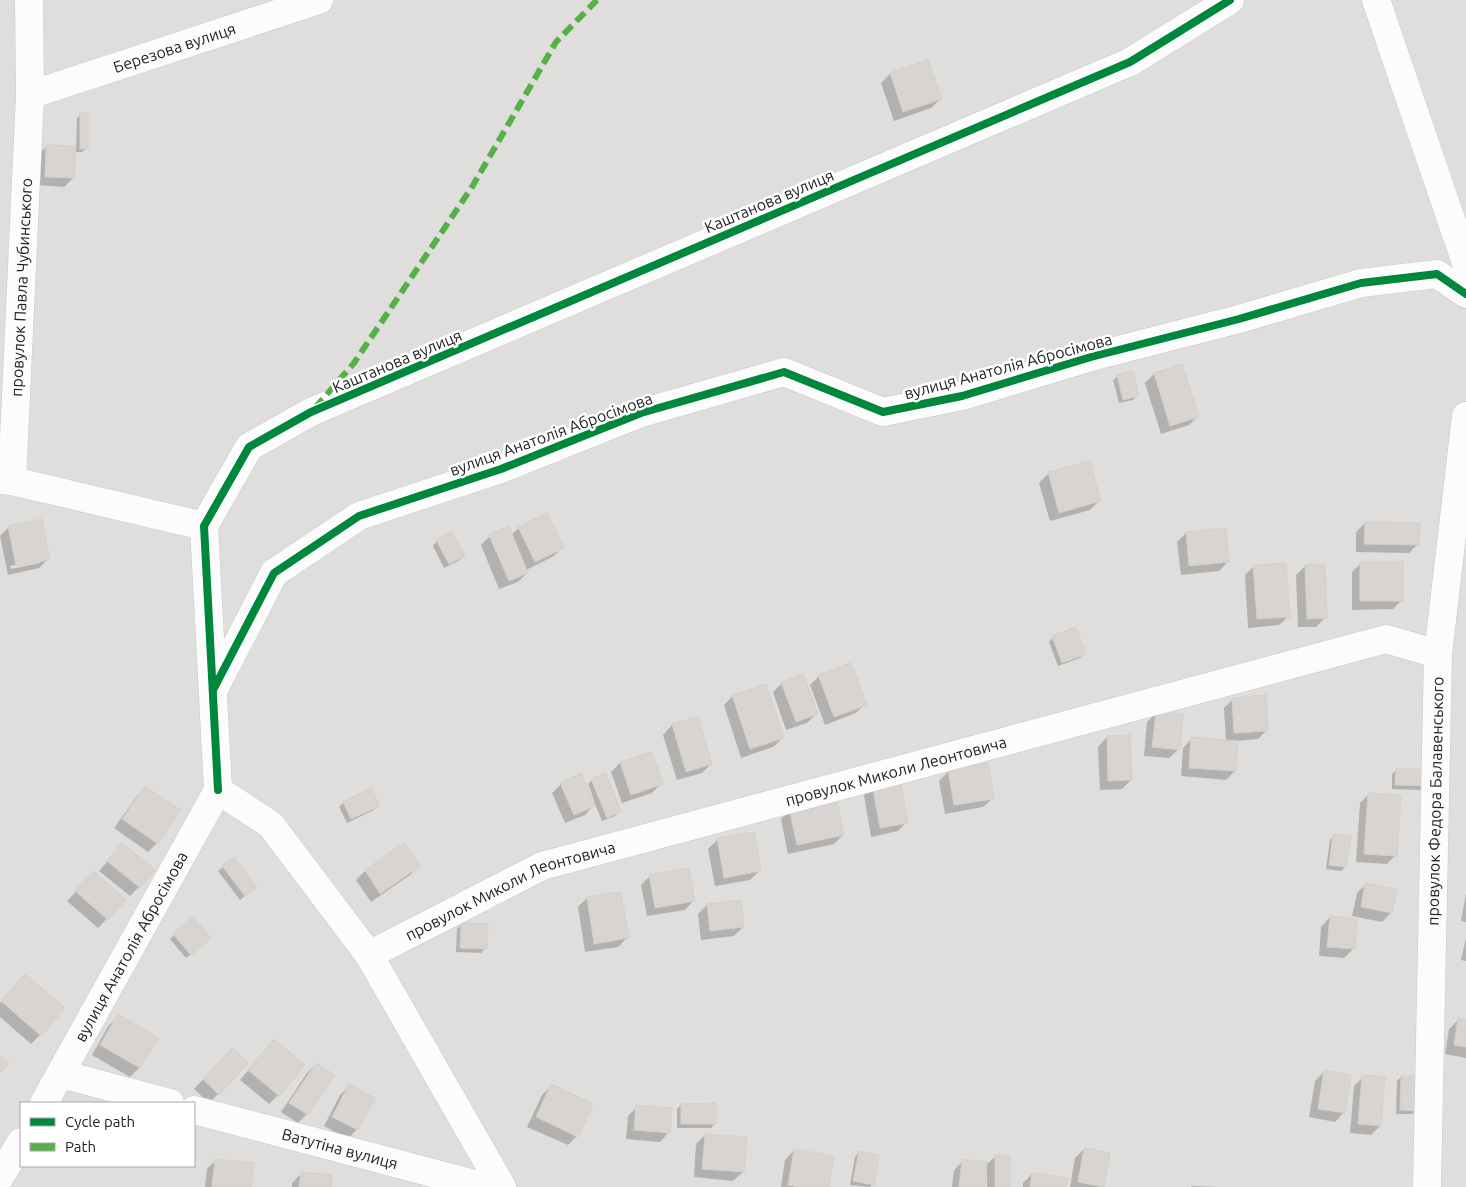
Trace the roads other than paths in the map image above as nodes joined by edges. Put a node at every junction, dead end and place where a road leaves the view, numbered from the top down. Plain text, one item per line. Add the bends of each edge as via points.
1 (29, 0) edge
2 (319, 0) edge
3 (1230, 0) edge
4 (1376, 0) edge
5 (30, 95) junction
6 (1466, 263) edge
7 (1466, 294) edge
8 (1466, 416) edge
9 (6, 480) edge
10 (204, 526) junction
11 (1438, 654) junction
12 (213, 691) junction
13 (218, 790) junction
14 (369, 955) junction
15 (61, 1074) junction
16 (45, 1102) edge
17 (166, 1102) edge
18 (195, 1110) edge
19 (20, 1144) edge
20 (0, 1177) edge
21 (486, 1187) edge
22 (502, 1187) edge
23 (1427, 1187) edge

1 - 5 street, провулок Павла Чубинського
2 - 5 street, Березова вулиця
3 - 10 street, Каштанова вулиця via 1130,62 311,412 250,447
4 - 6 street
5 - 9 street, провулок Павла Чубинського
7 - 12 street, вулиця Анатолія Абросімова via 1437,274 1361,283 962,396 883,412 784,372 641,413 501,469 359,516 274,573
8 - 11 street, провулок Федора Балавенського
9 - 10 street, провулок Павла Чубинського
10 - 12 street
11 - 14 street, провулок Миколи Леонтовича via 1386,639 542,866
11 - 23 street, провулок Федора Балавенського
12 - 13 street
13 - 14 street via 271,825
13 - 15 street, вулиця Анатолія Абросімова
14 - 22 street
15 - 16 street, вулиця Анатолія Абросімова
15 - 17 street
18 - 21 street, Ватутіна вулиця
19 - 20 street

